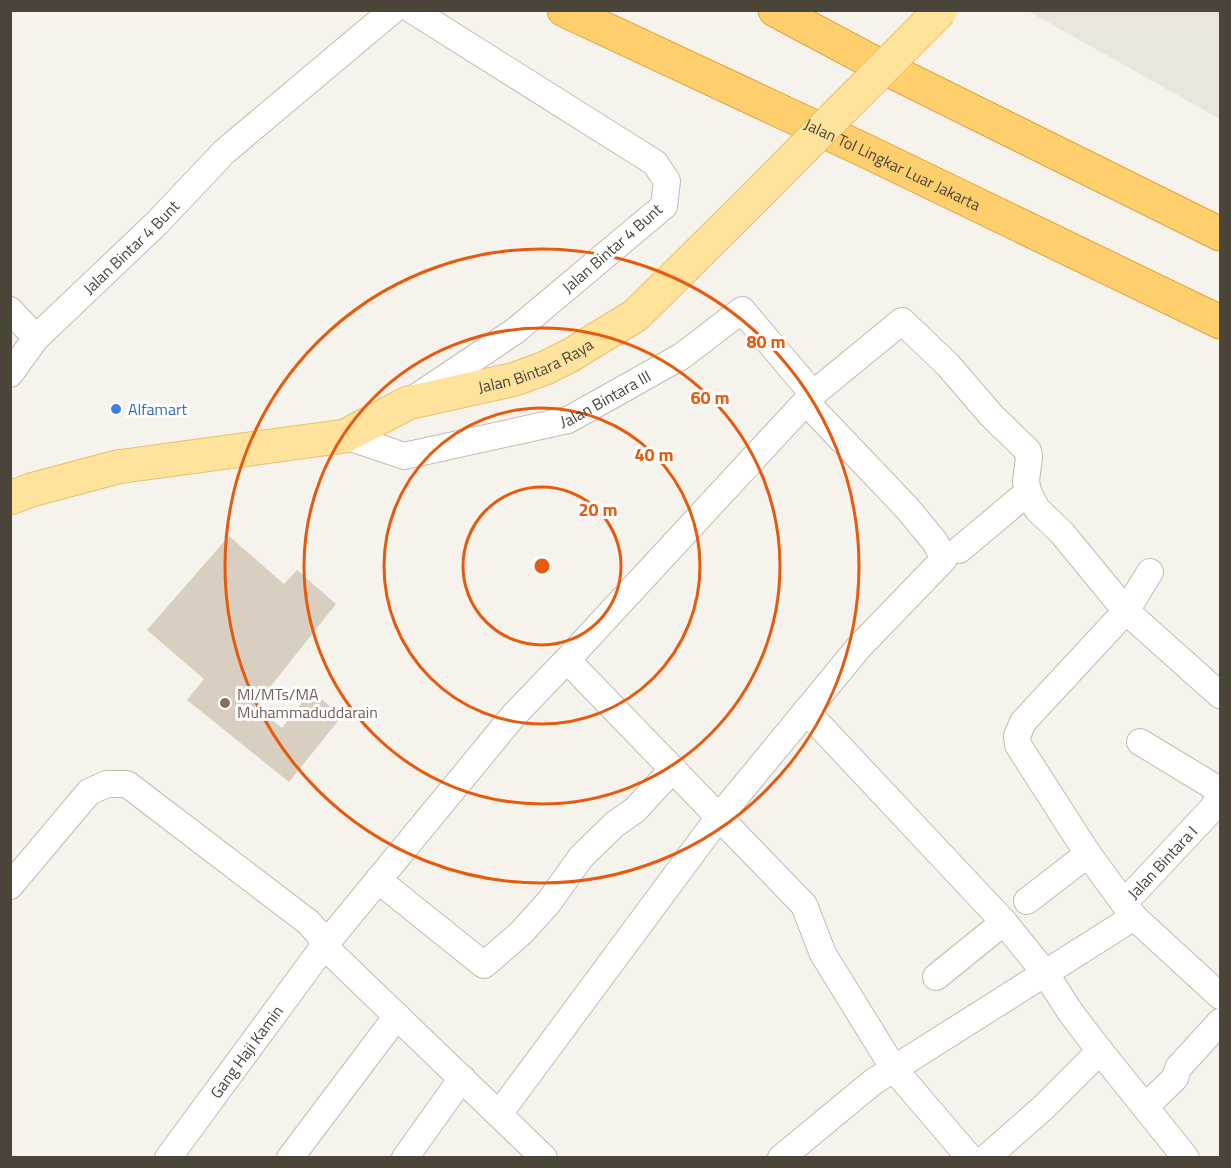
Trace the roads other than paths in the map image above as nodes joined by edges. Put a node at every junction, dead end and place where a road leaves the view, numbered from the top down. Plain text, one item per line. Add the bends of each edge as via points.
1 (393, 10) edge
2 (412, 10) edge
3 (564, 10) edge
4 (775, 10) edge
5 (941, 10) edge
6 (1221, 234) edge
7 (10, 310) edge
8 (1221, 322) edge
9 (36, 338) junction
10 (11, 372) edge
11 (809, 398) junction
12 (408, 403) junction
13 (345, 435) junction
14 (1028, 492) junction
15 (10, 498) edge
16 (959, 550) dead end
17 (1150, 572) dead end
18 (1126, 611) junction
19 (567, 660) junction
20 (1221, 695) edge
21 (806, 711) junction
22 (1140, 742) dead end
23 (673, 769) junction
24 (1219, 795) edge
25 (719, 817) junction
26 (1088, 855) junction
27 (378, 880) junction
28 (12, 882) edge
29 (1028, 901) dead end
30 (1129, 910) junction
31 (1004, 922) junction
32 (324, 946) junction
33 (1045, 973) junction
34 (936, 977) dead end
35 (1221, 996) edge
36 (397, 1016) junction
37 (1221, 1023) edge
38 (1100, 1051) junction
39 (894, 1069) junction
40 (462, 1078) junction
41 (1145, 1107) junction
42 (499, 1114) junction
43 (168, 1158) edge
44 (290, 1158) edge
45 (405, 1158) edge
46 (544, 1158) edge
47 (781, 1158) edge
48 (970, 1158) edge
49 (986, 1158) edge
50 (1186, 1158) edge

1 - 9 street, Jalan Bintar 4 Bunt via 224,152 157,223
2 - 12 street, Jalan Bintar 4 Bunt via 655,163 667,181 664,206 515,331
3 - 8 highway, Jalan Tol Lingkar Luar Jakarta
4 - 6 highway
5 - 12 main road, Jalan Bintara Raya, bridge via 636,315 545,368 515,379
7 - 9 street
9 - 10 street, Jalan Bintar 4 Bunt
11 - 13 street, Jalan Bintara III via 742,310 682,356 568,420 404,456
11 - 14 street via 902,321 1028,451
11 - 19 street, Gang Haji Kamin
11 - 21 street via 907,508 945,559 859,647
12 - 13 main road, Jalan Bintara Raya
13 - 15 main road, Jalan Bintara Raya via 117,467
14 - 16 street
14 - 18 street via 1037,509 1062,533
17 - 18 street
18 - 20 street
18 - 26 street via 1023,722 1017,736 1018,745
19 - 23 street
19 - 27 street, Gang Haji Kamin via 514,715
21 - 25 street
21 - 31 street
22 - 24 street via 1216,788
23 - 25 street
23 - 27 street via 635,810 581,857 521,933 483,965
24 - 30 street, Jalan Bintara I via 1213,808
25 - 39 street via 804,905 822,954
25 - 42 street
26 - 29 street
26 - 30 street
27 - 32 street, Gang Haji Kamin
28 - 32 street via 89,792 107,784 127,784 308,922
30 - 33 street, Jalan Bintara I
30 - 35 street
31 - 33 street
31 - 34 street
32 - 36 street
32 - 43 street, Gang Haji Kamin
33 - 38 street
33 - 39 street, Jalan Bintara I
36 - 40 street
36 - 44 street
37 - 41 street
38 - 41 street
38 - 49 street
39 - 47 street, Jalan Bintara I
39 - 48 street
40 - 42 street
40 - 45 street
41 - 50 street
42 - 46 street

